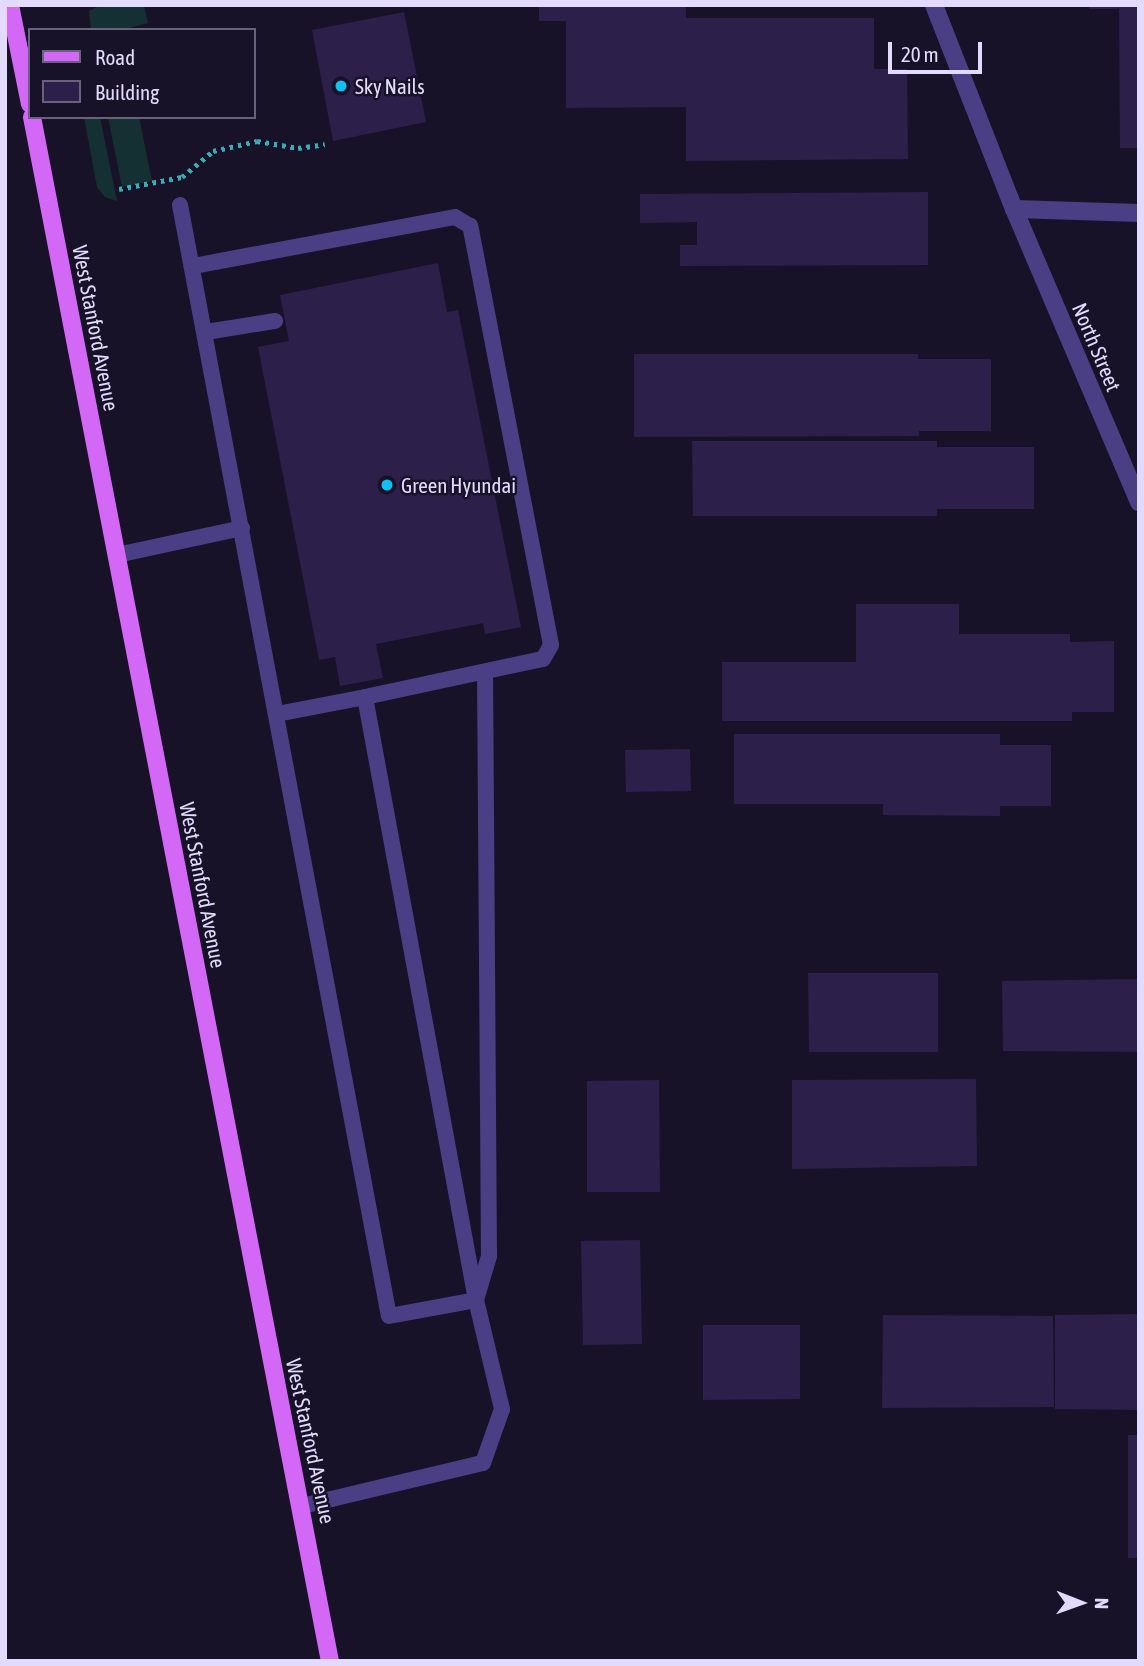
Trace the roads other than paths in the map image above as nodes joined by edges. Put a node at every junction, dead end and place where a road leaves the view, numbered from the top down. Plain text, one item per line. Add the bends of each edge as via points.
1 (10, 5) edge
2 (934, 5) edge
3 (28, 94) edge
4 (32, 119) edge
5 (180, 205) dead end
6 (1014, 209) junction
7 (1139, 213) edge
8 (192, 266) junction
9 (275, 321) dead end
10 (206, 332) junction
11 (1139, 502) edge
12 (242, 528) junction
13 (117, 555) junction
14 (485, 672) junction
15 (365, 697) junction
16 (277, 714) junction
17 (476, 1300) junction
18 (302, 1506) junction
19 (330, 1661) edge

1 - 3 main road
2 - 6 street, North Street
4 - 13 main road, West Stanford Avenue
5 - 8 lane
6 - 7 street
6 - 11 street, North Street
8 - 10 lane
8 - 14 lane via 455,217 470,226 551,645 543,659
9 - 10 lane
10 - 12 lane
12 - 13 lane
12 - 16 lane
13 - 18 main road, West Stanford Avenue
14 - 15 lane
14 - 17 lane via 489,1256
15 - 16 lane
15 - 17 lane
16 - 17 lane via 389,1316
17 - 18 lane via 502,1409 483,1463
18 - 19 main road, West Stanford Avenue

